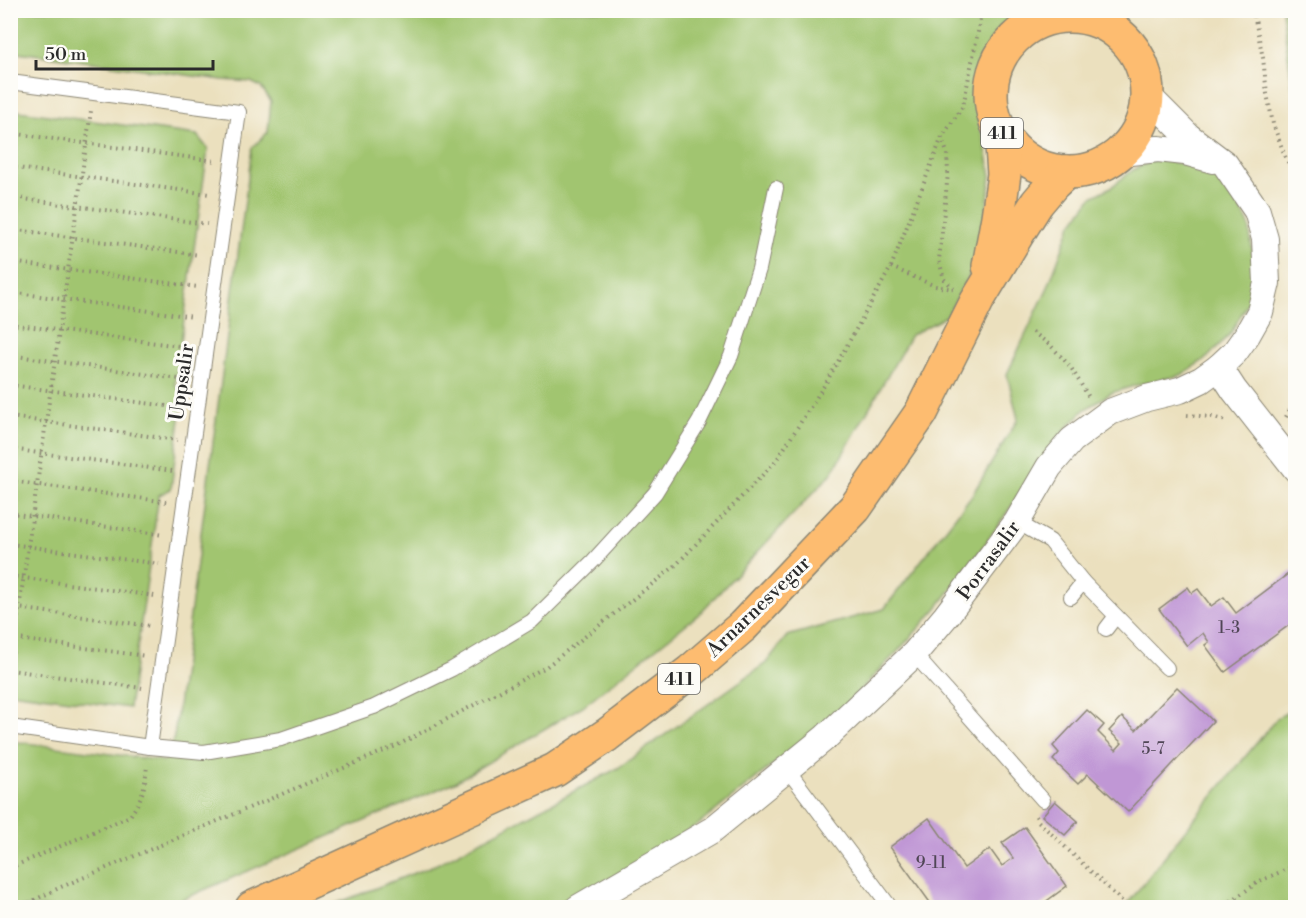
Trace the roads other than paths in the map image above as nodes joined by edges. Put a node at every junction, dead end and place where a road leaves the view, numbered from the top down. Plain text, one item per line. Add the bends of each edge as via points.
1 (1064, 13) edge
2 (1121, 24) edge
3 (10, 82) edge
4 (1148, 96) junction
5 (1001, 132) junction
6 (1121, 153) junction
7 (1225, 164) junction
8 (1066, 172) junction
9 (776, 188) dead end
10 (977, 301) junction
11 (1219, 367) junction
12 (1296, 469) edge
13 (1017, 522) junction
14 (1083, 582) junction
15 (1071, 597) dead end
16 (1116, 616) junction
17 (1106, 629) dead end
18 (914, 654) junction
19 (1167, 668) dead end
20 (10, 727) edge
21 (150, 747) junction
22 (787, 769) junction
23 (1043, 800) dead end
24 (252, 908) edge
25 (578, 908) edge
26 (891, 908) edge

1 - 2 main road, 411 via 1105,24
1 - 5 main road, 411 via 1021,32 1006,48 991,89 993,111
2 - 4 main road, 411 via 1145,74
3 - 21 lane, Uppsalir via 239,112
4 - 6 main road, 411 via 1141,126
4 - 7 street, Þorrasalir via 1188,136
5 - 8 main road, 411 via 1028,161
5 - 10 main road, Arnarnesvegur / 411 via 1004,174 998,217
6 - 7 street via 1158,149
6 - 8 main road, 411 via 1086,171
7 - 11 street, Þorrasalir via 1257,211 1265,239 1267,283 1260,312 1247,335
8 - 10 main road, Arnarnesvegur / 411 via 1037,203
9 - 21 lane via 759,269 731,356 699,422 655,493 532,621 452,669 374,707 281,739 204,752
10 - 24 main road, Arnarnesvegur / 411 via 921,413 855,508 743,626 691,671 555,770
11 - 12 street
11 - 13 street, Þorrasalir via 1180,390 1110,412 1072,440 1049,467
13 - 14 lane via 1050,542
13 - 18 street, Þorrasalir
14 - 15 lane
14 - 16 lane
16 - 17 lane
16 - 19 lane
18 - 22 street, Þorrasalir
18 - 23 lane
20 - 21 lane
22 - 25 street, Þorrasalir via 712,830
22 - 26 lane

